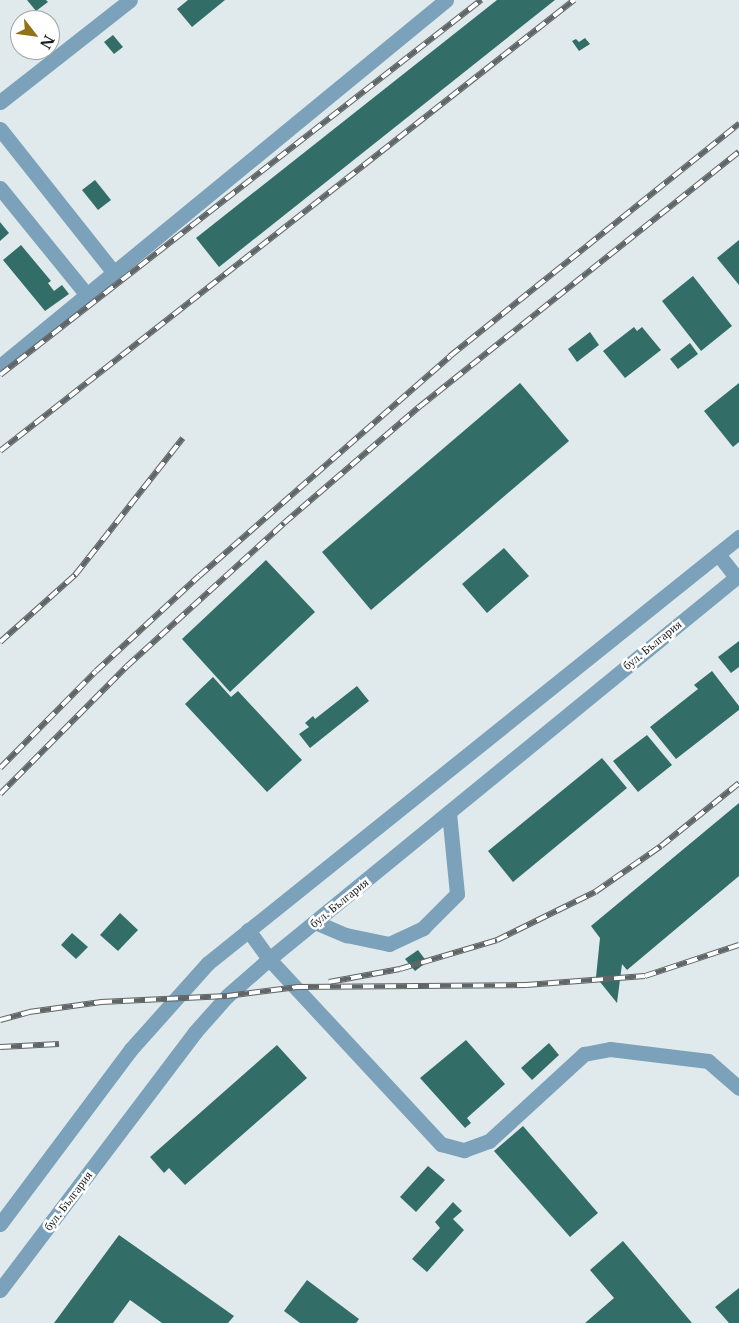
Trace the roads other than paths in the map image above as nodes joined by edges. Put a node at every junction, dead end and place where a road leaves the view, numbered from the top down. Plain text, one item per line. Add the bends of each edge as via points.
1 (130, 0) edge
2 (446, 0) edge
3 (0, 102) edge
4 (0, 129) edge
5 (0, 188) edge
6 (114, 273) junction
7 (87, 295) junction
8 (0, 366) edge
9 (739, 537) edge
10 (718, 554) junction
11 (738, 576) edge
12 (449, 812) junction
13 (316, 922) junction
14 (248, 930) junction
15 (269, 959) junction
16 (739, 1088) edge
17 (0, 1224) edge
18 (0, 1290) edge

1 - 3 street
2 - 6 street
4 - 6 street
5 - 7 street
6 - 7 street
7 - 8 street
9 - 10 street
10 - 11 street
10 - 14 street
11 - 12 street, бул. България
12 - 13 street, бул. България
12 - 13 street via 457,894 422,928 389,944 346,935
13 - 15 street, бул. България
14 - 15 street
14 - 17 street via 208,963 131,1049
15 - 16 street via 441,1144 464,1150 489,1141 584,1054 610,1049 708,1061
15 - 18 street, бул. България via 227,996 195,1032

